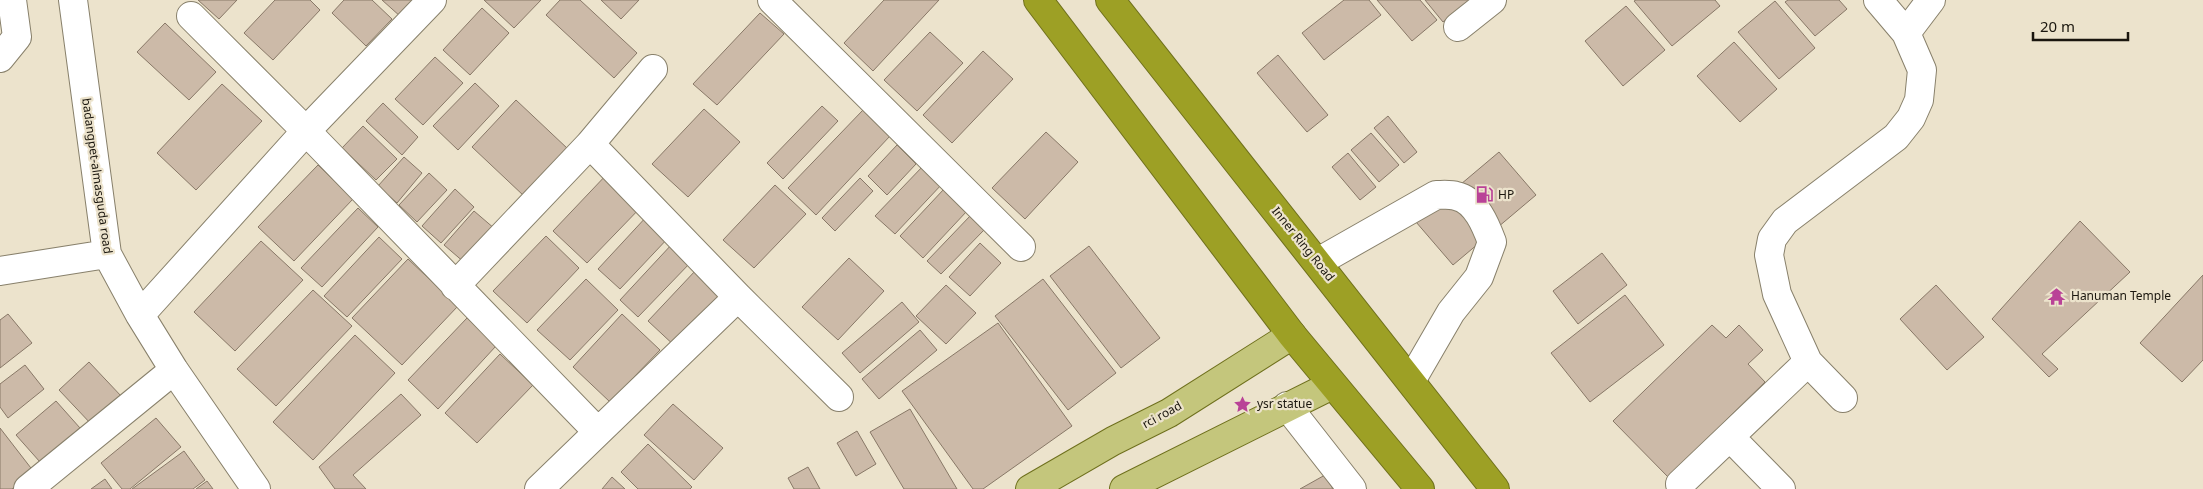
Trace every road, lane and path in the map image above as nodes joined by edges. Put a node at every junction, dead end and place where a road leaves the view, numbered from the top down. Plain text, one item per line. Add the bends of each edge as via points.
1 (12, 0) edge
2 (73, 0) edge
3 (432, 0) edge
4 (772, 0) edge
5 (1038, 0) edge
6 (1110, 0) edge
7 (1492, 0) edge
8 (1878, 0) edge
9 (1930, 0) edge
10 (191, 16) dead end
11 (1458, 27) dead end
12 (1906, 33) junction
13 (0, 58) edge
14 (653, 69) dead end
15 (306, 131) junction
16 (590, 144) junction
17 (1021, 247) dead end
18 (107, 254) junction
19 (1318, 262) junction
20 (0, 272) edge
21 (455, 286) junction
22 (738, 297) junction
23 (140, 315) junction
24 (1292, 335) junction
25 (1808, 362) junction
26 (174, 370) junction
27 (1411, 381) junction
28 (1332, 385) junction
29 (839, 397) dead end
30 (1843, 398) dead end
31 (1287, 406) junction
32 (598, 432) junction
33 (1730, 436) junction
34 (1680, 484) dead end
35 (28, 489) edge
36 (256, 489) edge
37 (539, 489) edge
38 (1030, 489) edge
39 (1124, 489) edge
40 (1352, 489) edge
41 (1420, 489) edge
42 (1495, 489) edge
43 (1781, 489) edge

1 - 13 street via 17,37
2 - 18 street, badangpet-almasguda road
3 - 15 street
4 - 17 street
5 - 24 highway
6 - 19 highway, Inner Ring Road
7 - 11 street
8 - 12 street
9 - 12 street
10 - 15 street
12 - 25 street via 1922,70 1919,100 1911,118 1896,137 1785,221 1772,239 1770,267 1777,294
14 - 16 street
15 - 21 street
15 - 23 street
16 - 21 street
16 - 22 street
18 - 20 street
18 - 23 street, badangpet-almasguda road
19 - 27 highway, Inner Ring Road
19 - 27 street via 1436,195 1458,196 1473,206 1492,242 1479,277 1451,312
21 - 32 street
22 - 29 street
22 - 32 street
23 - 26 street, badangpet-almasguda road
24 - 28 highway
24 - 38 main road, rci road via 1169,412
25 - 30 street
25 - 33 street
26 - 35 street
26 - 36 street, badangpet-almasguda road
27 - 42 highway, Inner Ring Road
28 - 31 main road
28 - 41 highway
31 - 39 main road
31 - 40 street
32 - 37 street
33 - 34 street
33 - 43 street

